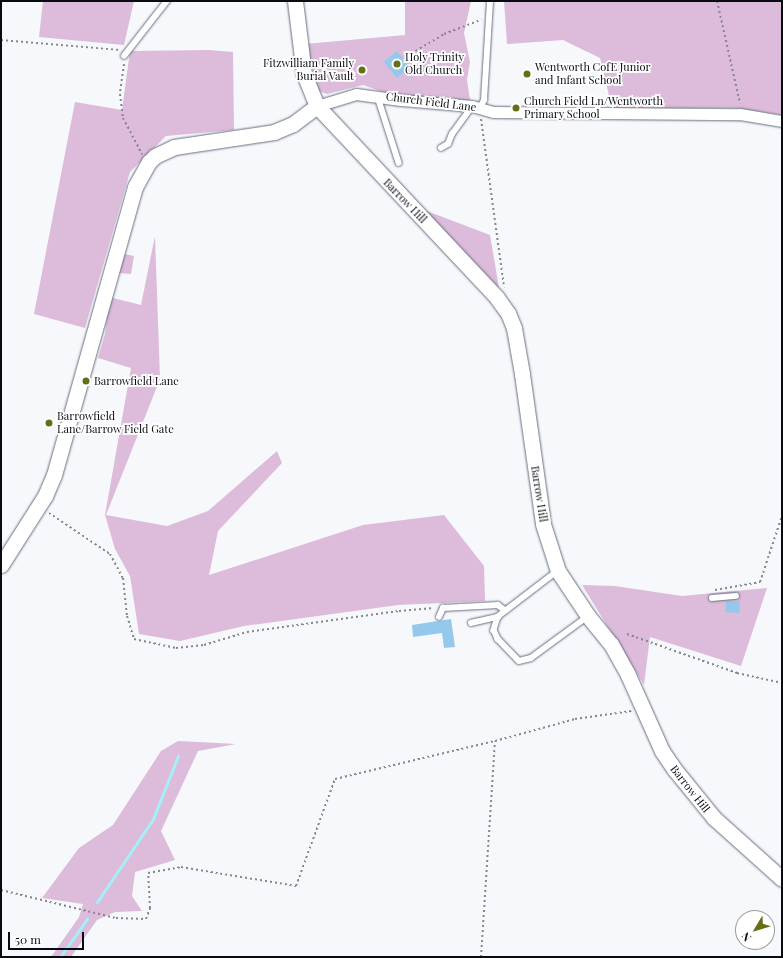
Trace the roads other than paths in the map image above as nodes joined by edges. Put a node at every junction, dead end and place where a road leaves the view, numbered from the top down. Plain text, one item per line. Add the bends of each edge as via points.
1 (167, 1) edge
2 (295, 1) edge
3 (490, 1) edge
4 (124, 56) road end
5 (377, 95) junction
6 (317, 106) junction
7 (476, 107) junction
8 (782, 121) edge
9 (441, 148) dead end
10 (399, 163) dead end
11 (2, 562) edge
12 (558, 571) junction
13 (736, 596) dead end
14 (712, 598) road end
15 (505, 610) junction
16 (588, 616) junction
17 (439, 617) dead end
18 (498, 617) junction
19 (471, 623) dead end
20 (782, 879) edge

1 - 4 lane
2 - 6 main road via 304,74
3 - 7 lane via 484,100
5 - 6 street, Church Field Lane via 356,94
5 - 7 street, Church Field Lane via 401,100
5 - 10 lane
6 - 11 main road via 293,124 274,132 174,147 155,156 149,162 135,187 54,475 39,507
6 - 12 main road, Barrow Hill via 497,298 508,313 514,328 543,524
7 - 8 street, Church Field Lane via 493,112 740,114
7 - 9 lane via 452,134 448,144
12 - 15 lane
12 - 16 main road, Barrow Hill
13 - 14 lane
15 - 17 lane via 498,605 443,608
15 - 18 lane
16 - 18 lane via 531,658 519,661 498,639 494,630
16 - 20 main road, Barrow Hill via 612,644 662,751 714,818
18 - 19 lane

